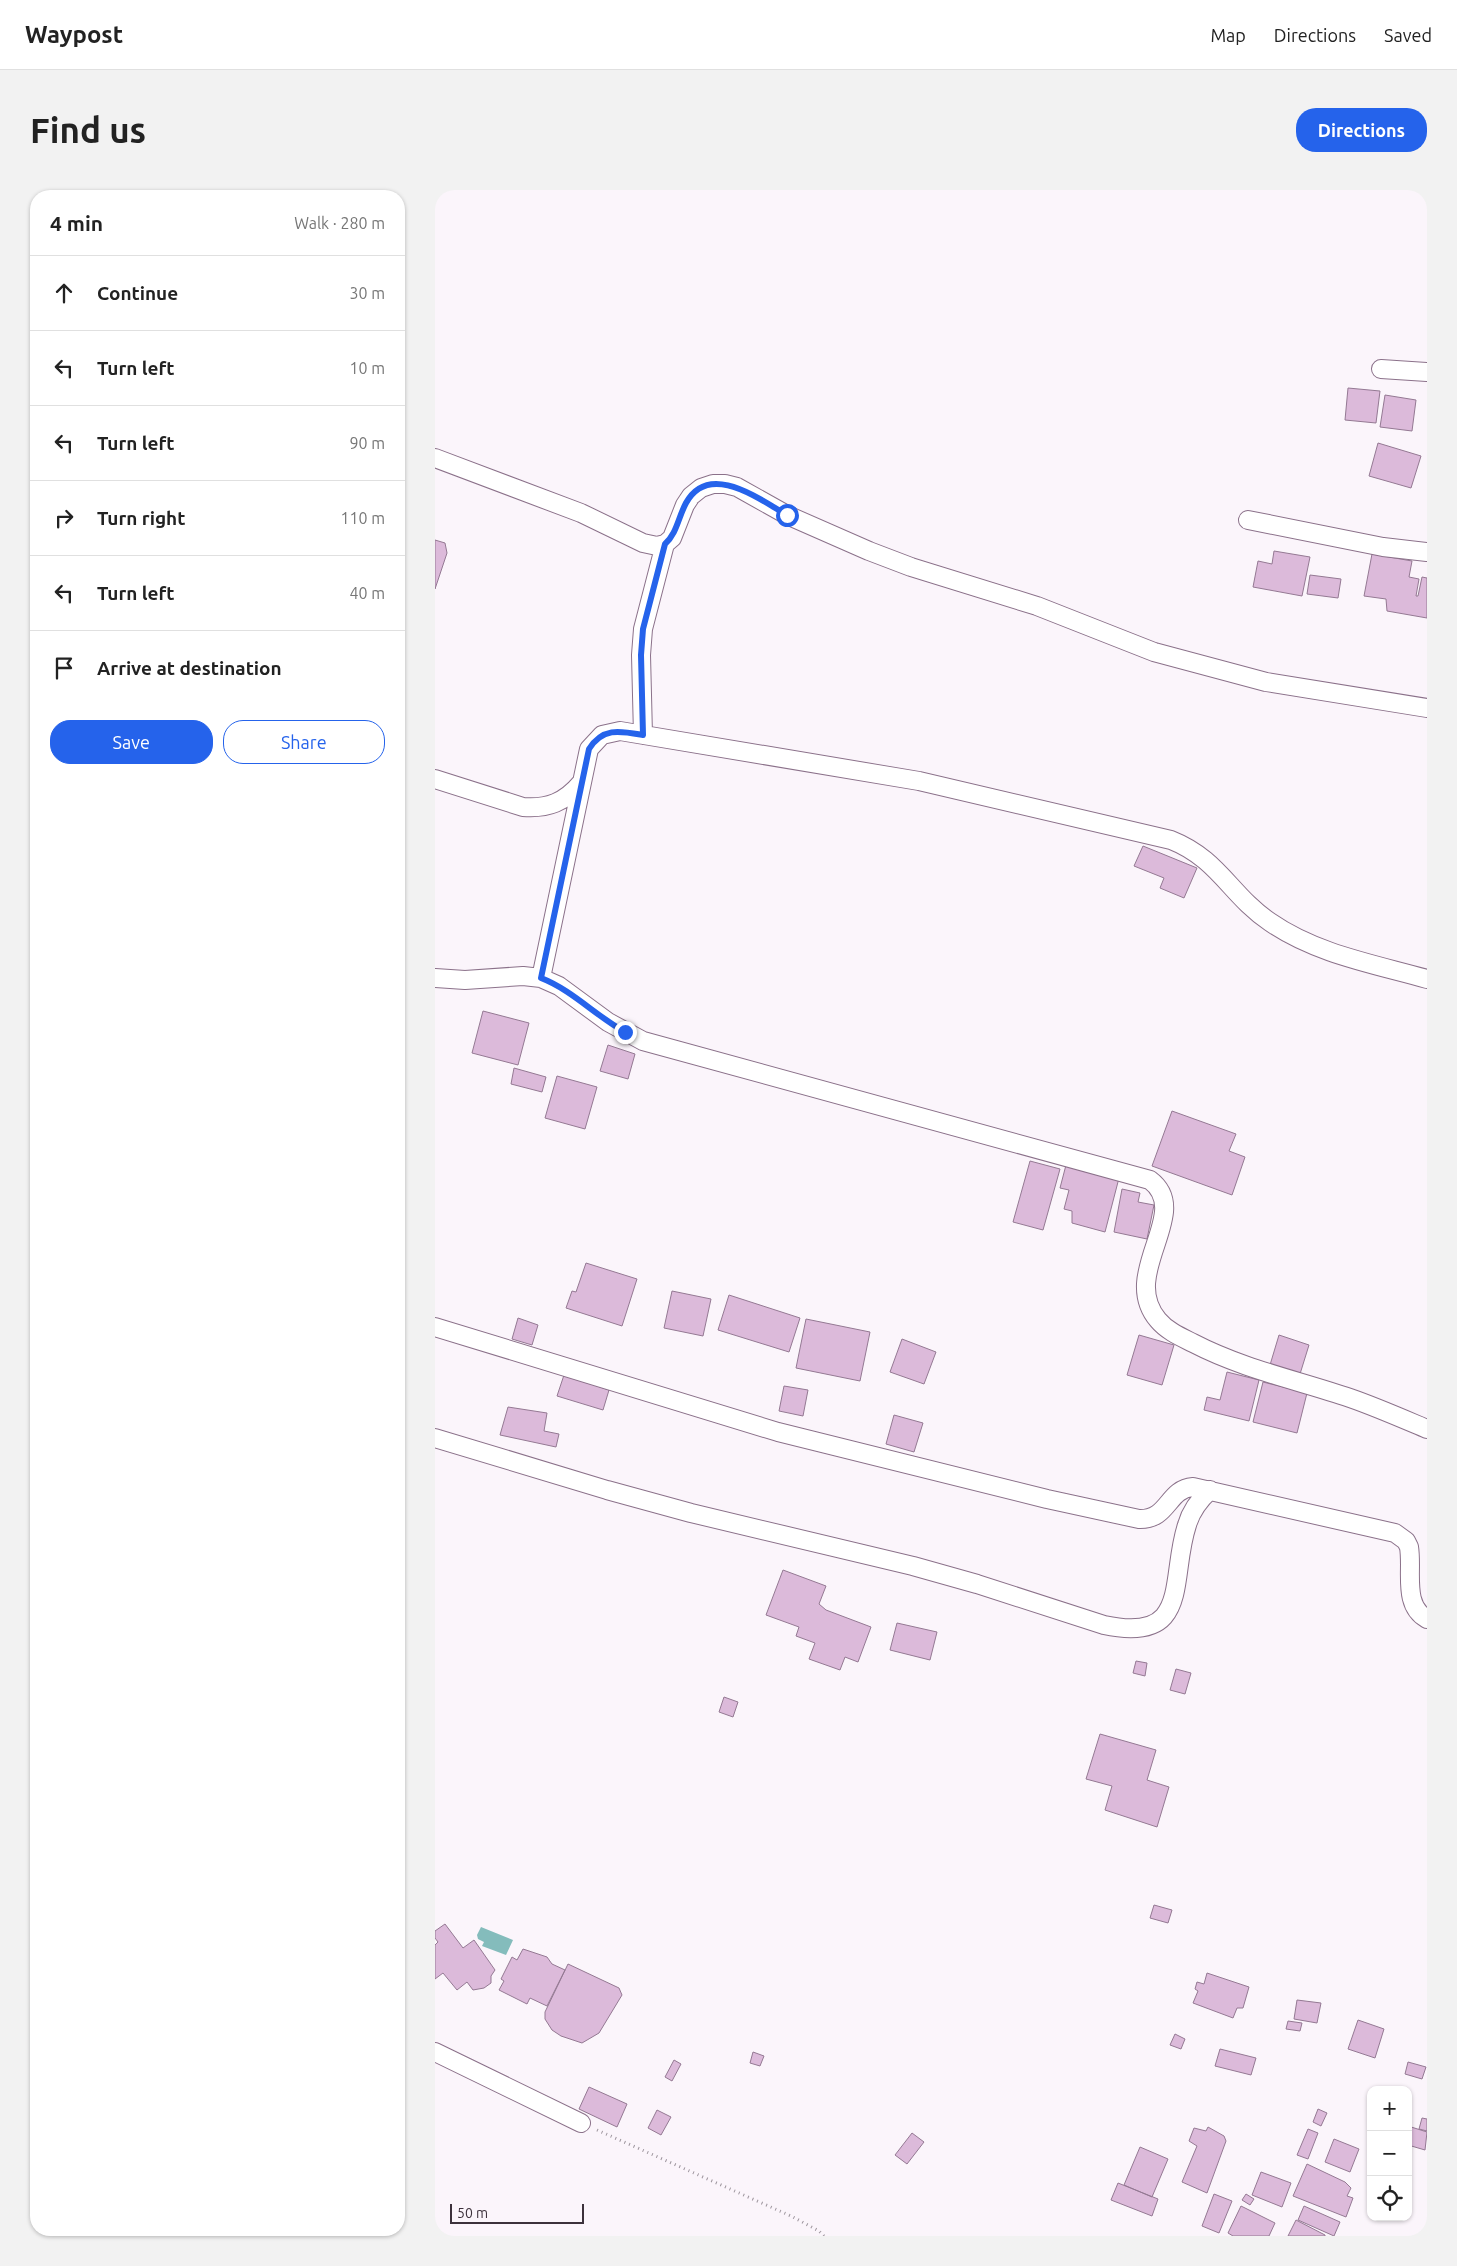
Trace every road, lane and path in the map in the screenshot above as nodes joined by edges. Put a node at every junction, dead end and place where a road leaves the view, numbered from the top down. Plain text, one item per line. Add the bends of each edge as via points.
1 (1381, 369) dead end
2 (1427, 372) edge
3 (435, 458) edge
4 (1248, 520) dead end
5 (665, 544) junction
6 (1427, 552) edge
7 (1427, 708) edge
8 (643, 735) junction
9 (435, 779) edge
10 (581, 782) junction
11 (435, 978) edge
12 (541, 978) junction
13 (1427, 979) edge
14 (435, 1327) edge
15 (1427, 1429) edge
16 (435, 1438) edge
17 (1210, 1490) junction
18 (1427, 1619) edge
19 (435, 2052) edge
20 (581, 2123) joint
21 (824, 2236) edge

1 - 2 street
3 - 5 street via 588,516 643,543
4 - 6 street via 1383,547
5 - 7 street via 672,538 691,496 701,488 725,484 869,551 1037,606 1153,652 1266,682
5 - 8 street via 643,629
8 - 10 street via 620,731 601,734 589,749
8 - 13 street via 919,781 1171,840 1200,854 1251,908 1286,933 1325,950
9 - 10 street via 523,807 536,808 562,801
10 - 12 street
11 - 12 street
12 - 15 street via 559,986 607,1022 643,1041 1150,1180 1161,1191 1165,1206 1145,1286 1151,1310 1168,1329 1230,1360 1350,1398
14 - 17 street via 778,1432 1139,1519 1159,1515 1182,1489
16 - 17 street via 691,1513 959,1578 1120,1629 1150,1626 1162,1619 1170,1608 1187,1524 1195,1507
17 - 18 street via 1401,1536 1409,1547 1413,1604
19 - 20 street
20 - 21 path via 791,2216

